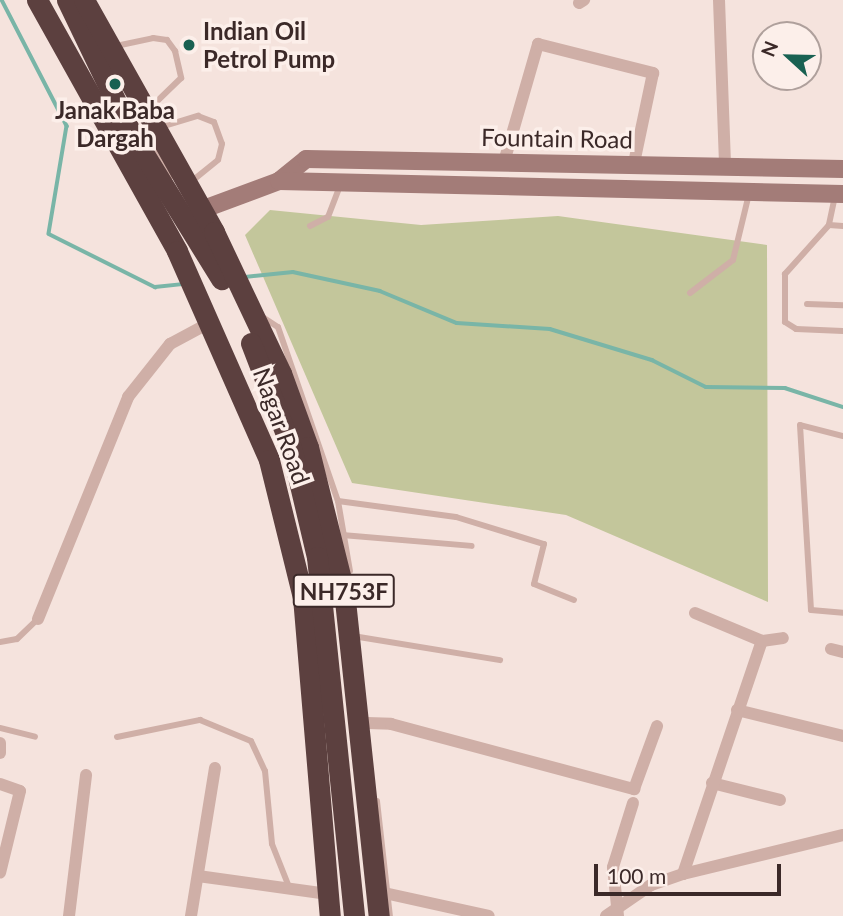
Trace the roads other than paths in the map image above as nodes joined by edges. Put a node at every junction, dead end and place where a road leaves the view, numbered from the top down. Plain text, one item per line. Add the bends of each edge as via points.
1 (37, 0) edge
2 (67, 0) edge
3 (84, 0) edge
4 (719, 0) edge
5 (110, 48) junction
6 (146, 111) junction
7 (157, 130) junction
8 (504, 162) junction
9 (642, 164) junction
10 (725, 166) junction
11 (843, 169) edge
12 (279, 181) junction
13 (188, 185) junction
14 (340, 186) junction
15 (648, 191) junction
16 (749, 192) junction
17 (839, 194) edge
18 (147, 196) junction
19 (193, 215) junction
20 (829, 225) junction
21 (310, 226) dead end
22 (843, 226) edge
23 (228, 278) junction
24 (690, 293) dead end
25 (807, 304) dead end
26 (843, 305) edge
27 (250, 309) junction
28 (211, 322) junction
29 (843, 331) edge
30 (843, 436) edge
31 (338, 501) junction
32 (342, 535) junction
33 (472, 546) dead end
34 (574, 600) dead end
35 (695, 613) dead end
36 (843, 613) edge
37 (38, 619) joint
38 (359, 637) junction
39 (783, 638) dead end
40 (762, 641) junction
41 (0, 642) edge
42 (500, 660) dead end
43 (737, 710) junction
44 (367, 723) junction
45 (657, 726) dead end
46 (0, 728) edge
47 (843, 736) edge
48 (35, 737) dead end
49 (117, 737) dead end
50 (0, 743) edge
51 (0, 753) edge
52 (215, 768) dead end
53 (86, 775) dead end
54 (712, 783) junction
55 (0, 784) edge
56 (780, 800) dead end
57 (633, 803) dead end
58 (843, 835) edge
59 (2, 858) edge
60 (0, 873) edge
61 (683, 874) junction
62 (198, 876) junction
63 (290, 889) junction
64 (328, 894) junction
65 (389, 894) junction
66 (613, 915) edge
67 (69, 916) edge
68 (191, 916) edge
69 (330, 916) edge
70 (354, 916) edge
71 (379, 916) edge
72 (390, 916) edge
73 (489, 916) edge

1 - 18 highway, Nagar Road / NH753F
2 - 19 highway via 131,133
3 - 5 highway
4 - 10 street
5 - 6 highway
5 - 6 lane via 153,38 167,40 175,51 181,78
6 - 7 highway
7 - 13 highway
7 - 13 lane via 178,118 214,122 222,144 218,160
8 - 9 street, Fountain Road
8 - 9 street via 538,44 653,73
8 - 12 street, Fountain Road via 306,159
9 - 10 street, Fountain Road
9 - 15 street
10 - 11 street, Fountain Road
12 - 14 street, Fountain Road
12 - 19 street, Fountain Road
13 - 19 highway
14 - 15 street, Fountain Road
14 - 21 lane via 328,217
15 - 16 street, Fountain Road
16 - 17 street, Fountain Road
16 - 24 lane via 746,225 733,260
17 - 20 lane
18 - 19 highway
18 - 28 highway, Nagar Road / NH753F
19 - 23 highway
20 - 22 lane
20 - 29 lane via 785,274 785,322 796,329
23 - 27 highway, Nagar Road / NH753F
23 - 70 highway via 261,363 307,508
25 - 26 lane
27 - 31 lane via 278,327
27 - 71 highway, Nagar Road / NH753F via 281,373 329,516 344,591
28 - 37 street via 170,344 128,397
28 - 64 highway, Nagar Road / NH753F via 243,389 289,527 303,597
30 - 36 lane via 800,425 811,610
31 - 32 lane
31 - 34 lane via 456,517 544,544 534,584
32 - 33 lane
32 - 38 lane
35 - 40 street
37 - 41 lane via 17,639
38 - 42 lane
38 - 44 lane
39 - 40 street
40 - 43 street
43 - 47 street
43 - 54 street
44 - 45 street via 391,724 634,789
44 - 65 lane
46 - 48 lane
49 - 63 lane via 200,720 251,741 265,771 272,844
50 - 51 street
52 - 62 street
53 - 67 street
54 - 56 street
54 - 61 street
55 - 59 street via 20,790
57 - 66 street via 613,867
58 - 61 street
59 - 60 street
61 - 66 street via 651,885
62 - 63 street
62 - 68 street
63 - 64 street
64 - 69 highway, Nagar Road / NH753F
65 - 72 lane
65 - 73 street

